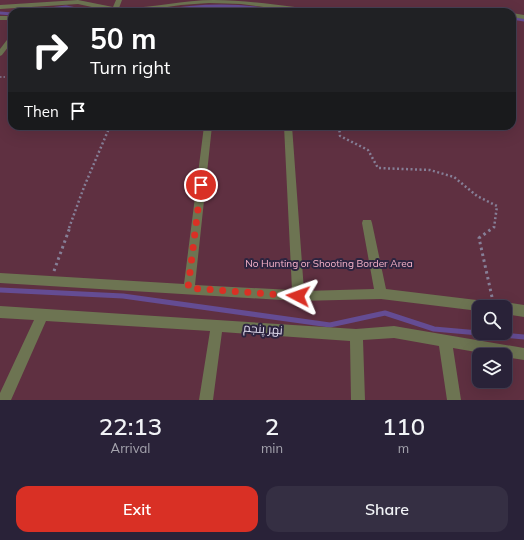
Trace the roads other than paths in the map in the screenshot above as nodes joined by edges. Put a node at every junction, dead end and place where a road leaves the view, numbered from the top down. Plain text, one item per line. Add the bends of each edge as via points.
1 (13, 0) edge
2 (282, 0) edge
3 (209, 1) edge
4 (241, 1) edge
5 (162, 3) edge
6 (0, 7) edge
7 (280, 7) junction
8 (10, 8) edge
9 (19, 8) edge
10 (25, 8) edge
11 (110, 8) edge
12 (141, 8) edge
13 (287, 8) edge
14 (8, 43) edge
15 (0, 54) edge
16 (208, 130) edge
17 (288, 130) edge
18 (367, 223) dead end
19 (0, 278) edge
20 (188, 288) junction
21 (381, 294) junction
22 (298, 296) junction
23 (472, 301) edge
24 (512, 309) edge
25 (524, 311) edge
26 (0, 312) edge
27 (43, 314) junction
28 (217, 326) junction
29 (356, 335) junction
30 (445, 341) junction
31 (524, 354) edge
32 (4, 400) edge
33 (206, 400) edge
34 (358, 400) edge
35 (454, 400) edge

1 - 9 street
2 - 7 street
3 - 4 street
3 - 5 street
4 - 7 street
5 - 12 street
6 - 8 street
7 - 13 street
10 - 11 street via 55,2 78,2
14 - 15 street
16 - 20 street
17 - 22 street
18 - 21 street
19 - 20 street
20 - 22 street
21 - 22 street
21 - 23 street
24 - 25 street
26 - 27 street, نهر پنجم
27 - 28 street, نهر پنجم
27 - 32 street
28 - 29 street, نهر پنجم
28 - 33 street
29 - 30 street, نهر پنجم via 394,332
29 - 34 street
30 - 31 street, نهر پنجم
30 - 35 street

